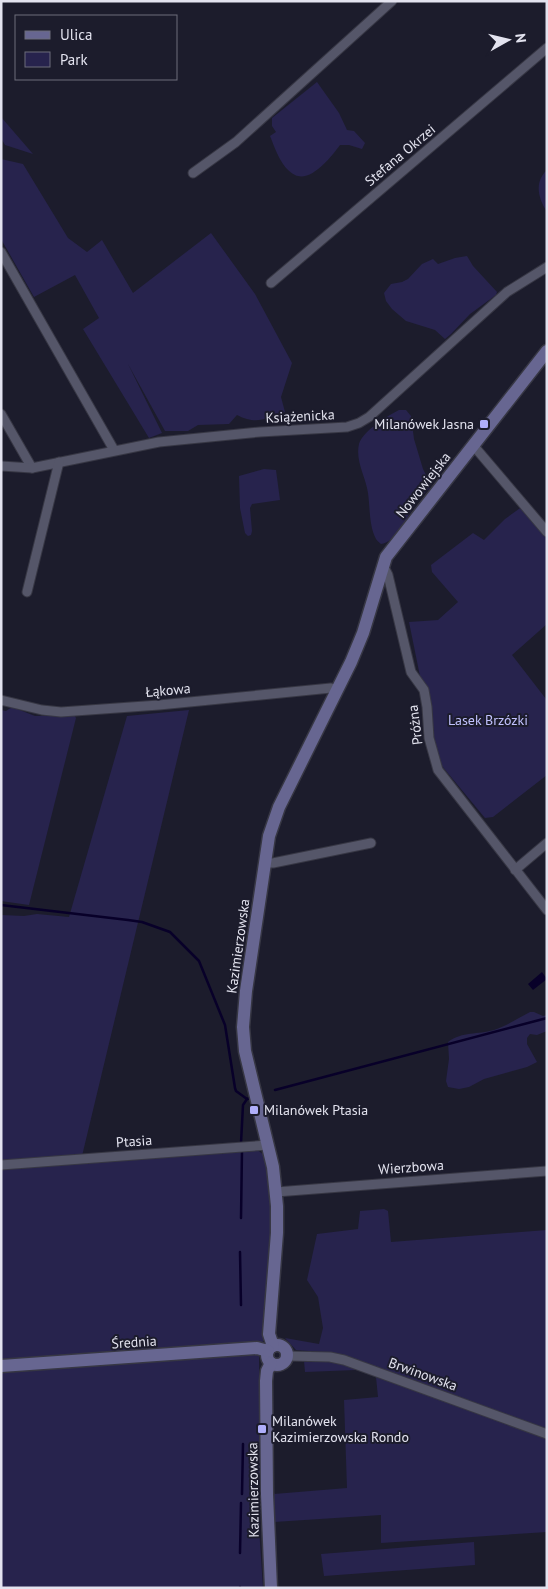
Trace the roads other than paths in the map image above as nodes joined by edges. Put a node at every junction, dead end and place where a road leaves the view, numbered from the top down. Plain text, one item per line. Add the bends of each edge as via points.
1 (392, 1) edge
2 (547, 48) edge
3 (193, 173) dead end
4 (1, 252) edge
5 (547, 268) edge
6 (271, 283) dead end
7 (547, 351) edge
8 (1, 414) edge
9 (474, 445) junction
10 (114, 450) junction
11 (60, 462) junction
12 (1, 466) edge
13 (32, 468) junction
14 (547, 532) edge
15 (382, 569) junction
16 (27, 592) dead end
17 (337, 690) junction
18 (1, 700) edge
19 (371, 843) dead end
20 (547, 844) edge
21 (264, 863) junction
22 (515, 870) junction
23 (547, 910) edge
24 (268, 1146) junction
25 (1, 1165) edge
26 (547, 1170) edge
27 (276, 1192) junction
28 (271, 1353) junction
29 (288, 1356) joint
30 (1, 1366) edge
31 (547, 1434) edge
32 (271, 1588) edge

1 - 3 street via 236,142
2 - 6 street, Stefana Okrzei
4 - 10 street
5 - 10 street, Książenicka via 507,292 359,423 347,427 159,442
7 - 9 street, Nowowiejska
8 - 13 street
9 - 14 street
9 - 15 street, Nowowiejska via 386,557
10 - 11 street, Książenicka
11 - 13 street, Książenicka
11 - 16 street
12 - 13 street, Książenicka
15 - 17 street, Kazimierzowska via 368,619
15 - 22 street, Próżna via 388,575 411,672 424,690 429,738 438,770
17 - 18 street, Łąkowa via 60,712
17 - 21 street, Kazimierzowska via 279,807
19 - 21 street
20 - 22 street
21 - 24 street, Kazimierzowska via 243,1026 245,1051
22 - 23 street, Próżna
24 - 25 street, Ptasia
24 - 27 street, Kazimierzowska
26 - 27 street, Wierzbowa
27 - 28 street, Kazimierzowska via 277,1227 269,1334
28 - 29 street via 276,1345 283,1346
28 - 30 street, Średnia via 257,1348
28 - 32 street, Kazimierzowska via 266,1378
29 - 31 street, Brwinowska via 344,1360

